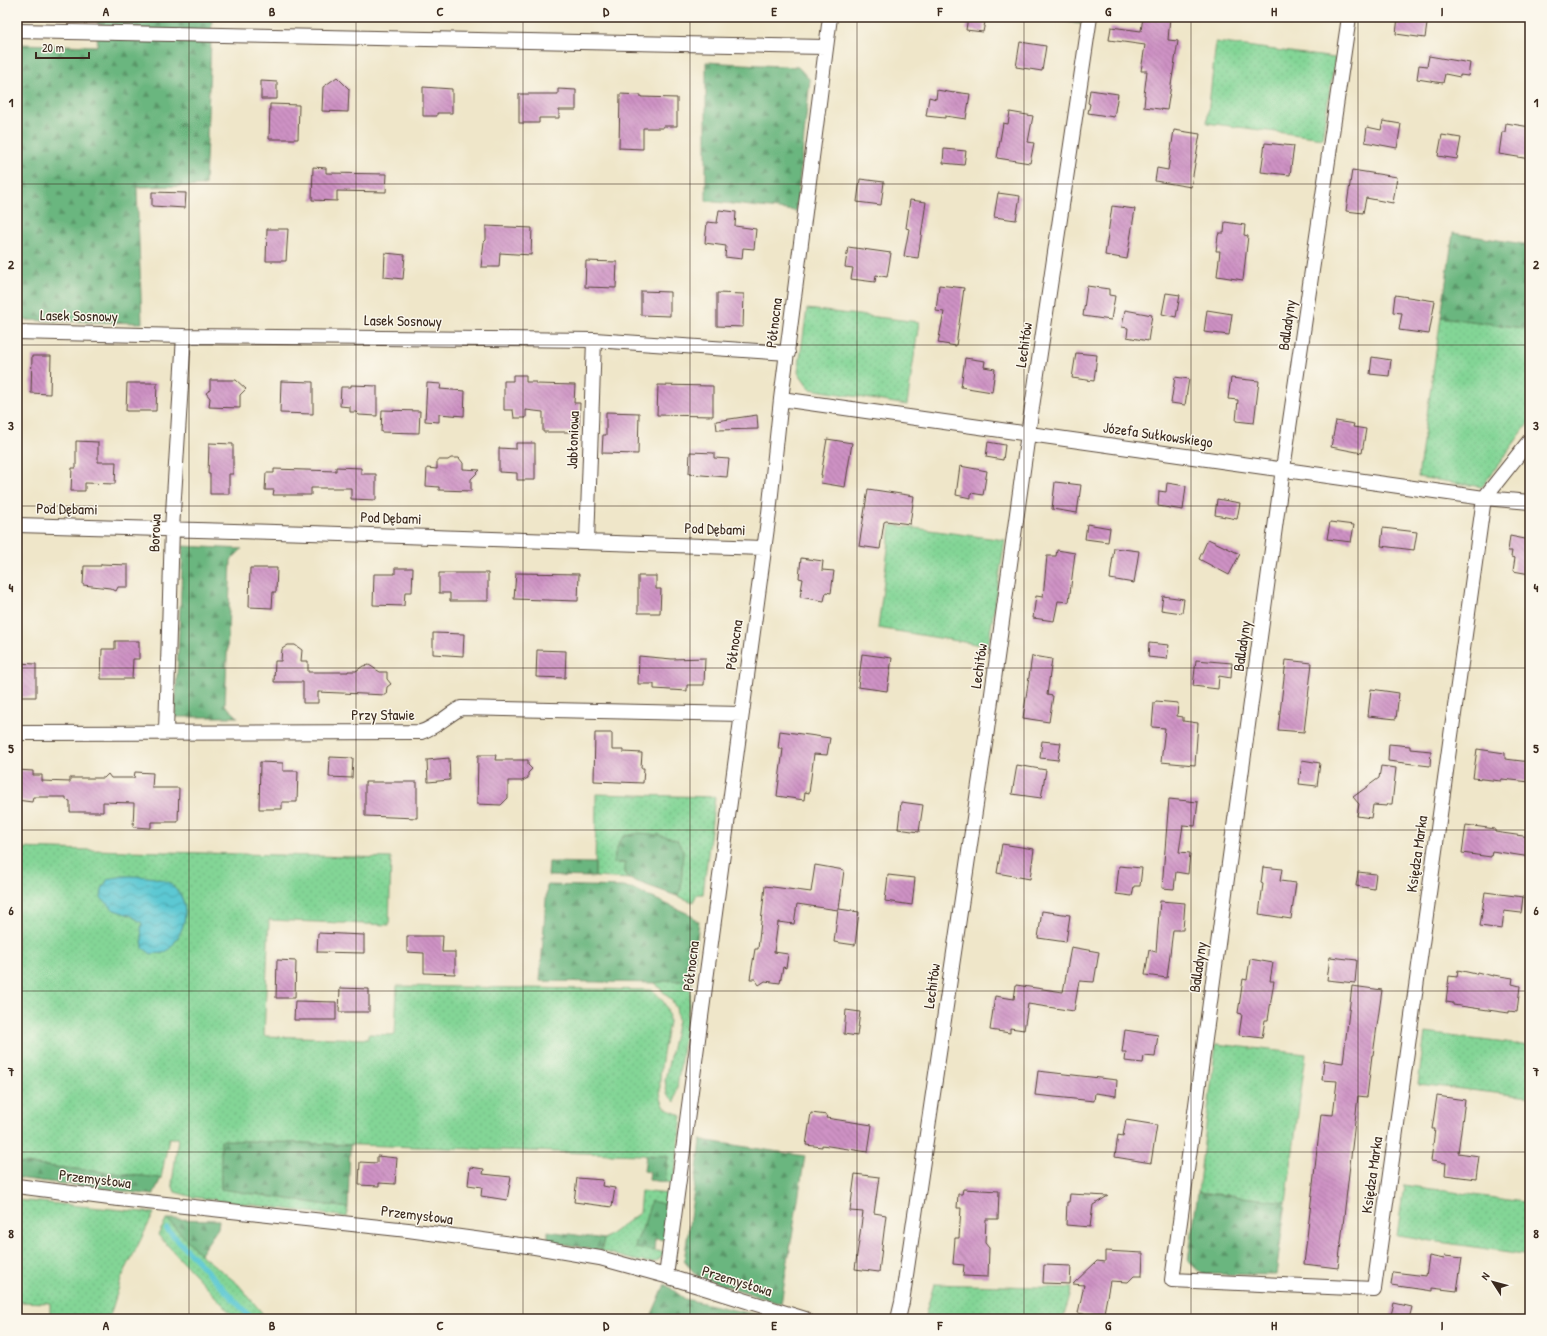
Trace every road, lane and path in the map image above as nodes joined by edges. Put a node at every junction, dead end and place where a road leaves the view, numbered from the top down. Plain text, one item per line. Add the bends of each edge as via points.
1 (830, 17) edge
2 (1090, 17) edge
3 (1349, 17) edge
4 (17, 31) edge
5 (826, 47) junction
6 (17, 332) edge
7 (184, 336) junction
8 (594, 340) junction
9 (788, 352) junction
10 (781, 399) junction
11 (1028, 434) junction
12 (1530, 440) edge
13 (1283, 469) junction
14 (1484, 498) junction
15 (1530, 502) edge
16 (17, 525) edge
17 (172, 529) junction
18 (587, 542) junction
19 (764, 548) junction
20 (742, 714) junction
21 (166, 732) junction
22 (17, 733) edge
23 (17, 1186) edge
24 (666, 1276) junction
25 (1374, 1289) joint
26 (805, 1319) edge
27 (898, 1319) edge

1 - 5 street, Północna
2 - 11 street, Lechitów
3 - 13 street, Balladyny
4 - 5 street
5 - 9 street, Północna
6 - 7 street, Lasek Sosnowy
7 - 8 street, Lasek Sosnowy
7 - 17 street, Borowa
8 - 9 street, Lasek Sosnowy
8 - 18 street, Jabłoniowa
9 - 10 street, Północna
10 - 11 street, Józefa Sułkowskiego
10 - 19 street, Północna
11 - 13 street, Józefa Sułkowskiego
11 - 27 street, Lechitów via 985,744
12 - 14 street
13 - 14 street, Józefa Sułkowskiego
13 - 25 street, Balladyny via 1172,1280
14 - 15 street, Józefa Sułkowskiego
14 - 25 street, Księdza Marka
16 - 17 street, Pod Dębami
17 - 18 street, Pod Dębami
17 - 21 street, Borowa
18 - 19 street, Pod Dębami
19 - 20 street, Północna
20 - 21 street, Przy Stawie via 461,708 421,732
20 - 24 street, Północna
21 - 22 street, Przy Stawie
23 - 24 street, Przemysłowa via 408,1230 535,1247 600,1258
24 - 26 street, Przemysłowa

